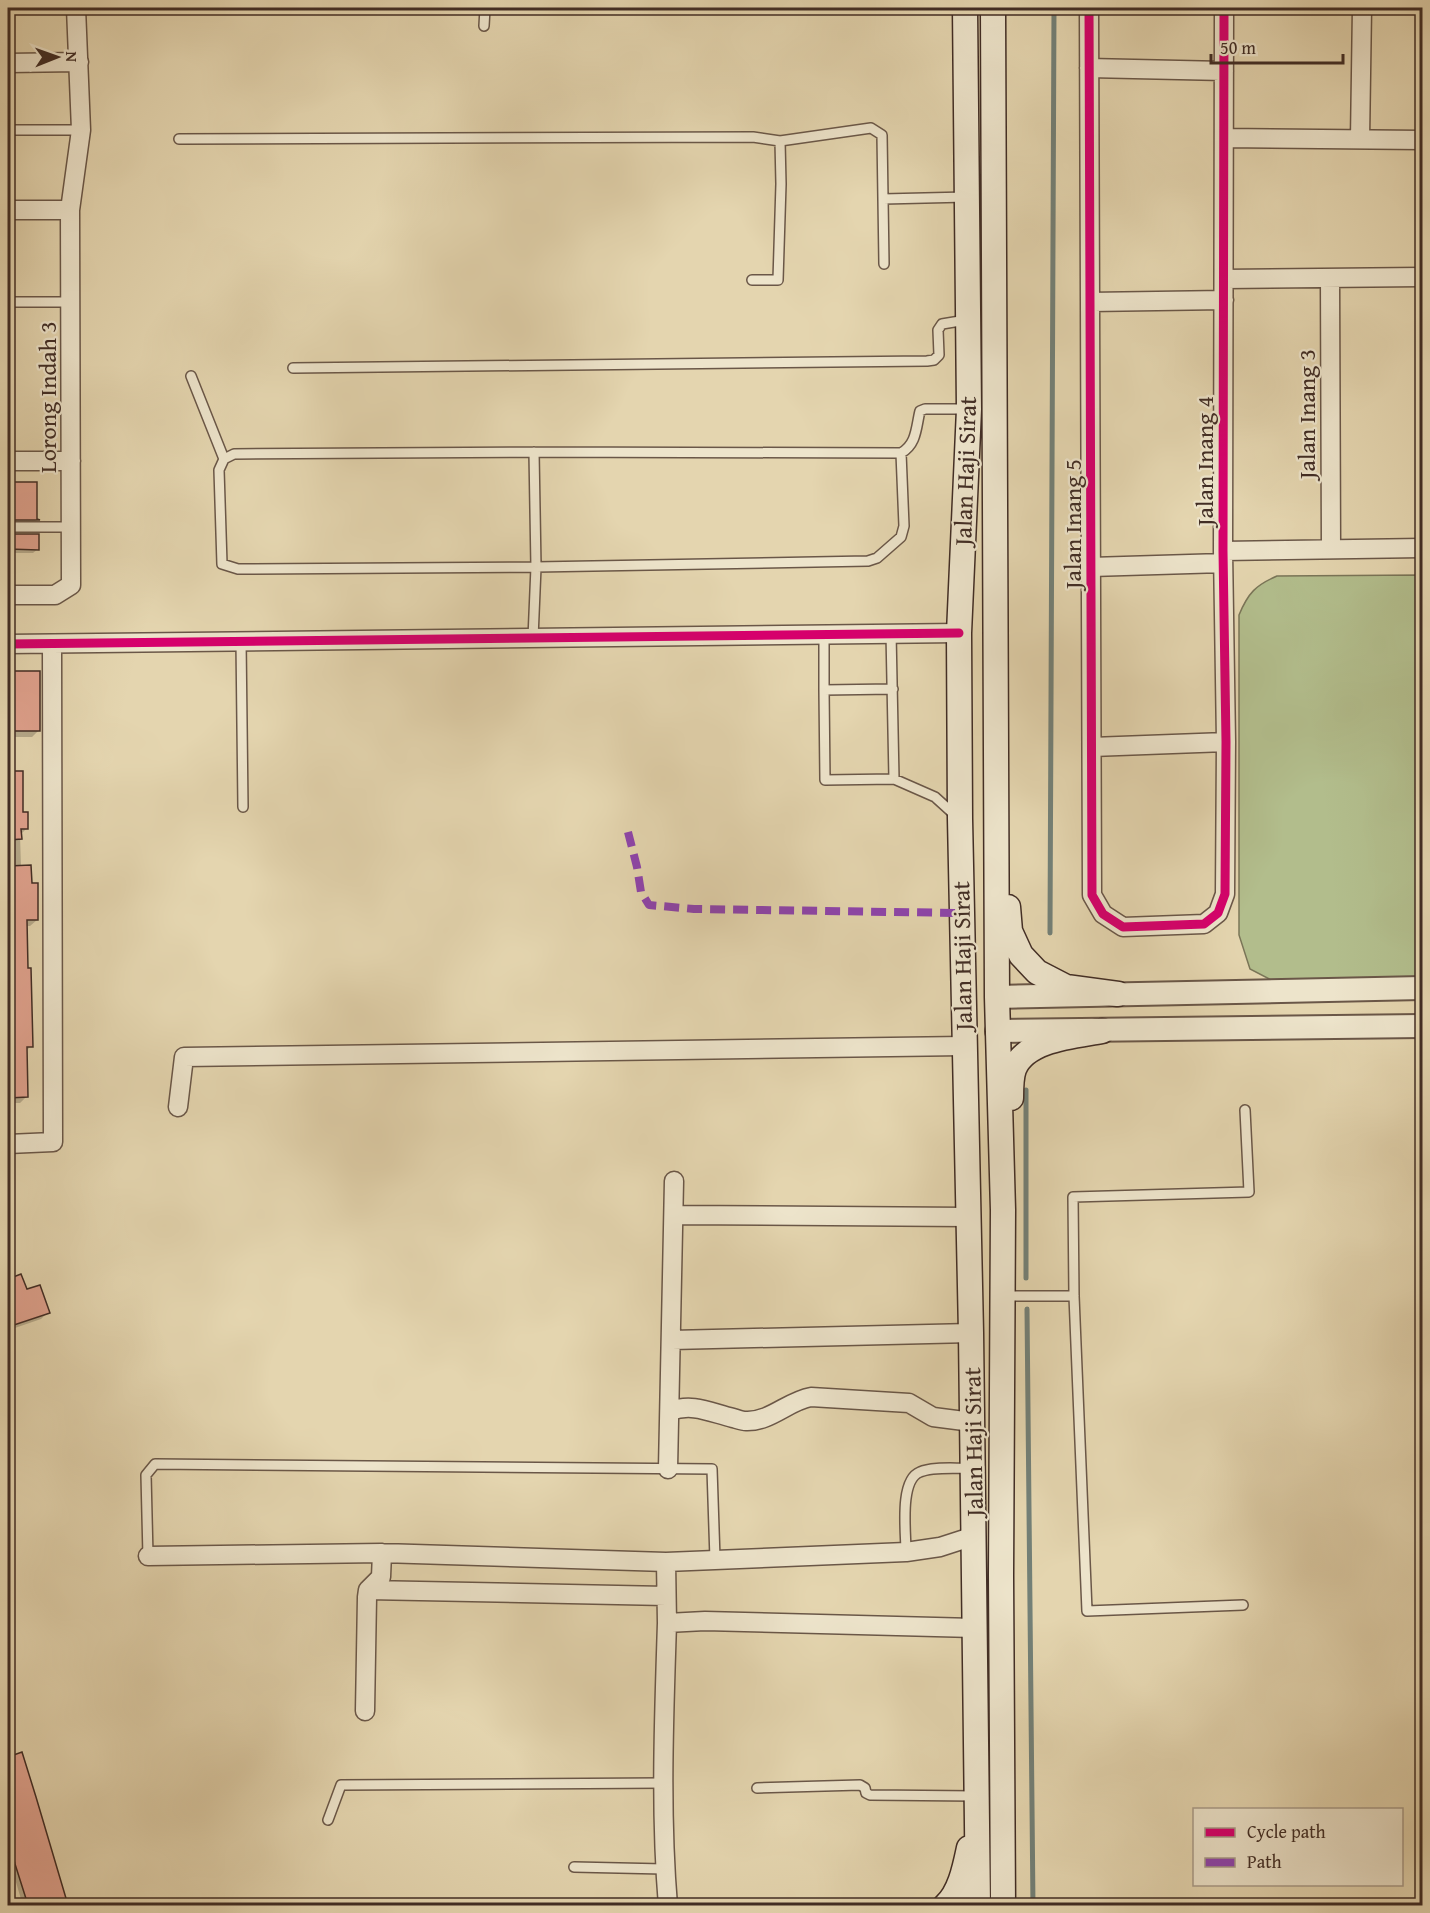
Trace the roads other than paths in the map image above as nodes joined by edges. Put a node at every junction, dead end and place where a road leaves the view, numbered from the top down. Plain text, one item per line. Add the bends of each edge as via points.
1 (76, 8) edge
2 (485, 8) edge
3 (965, 8) edge
4 (993, 8) edge
5 (1089, 8) edge
6 (1224, 8) edge
7 (1362, 8) edge
8 (484, 26) dead end
9 (79, 62) junction
10 (8, 63) edge
11 (1089, 68) junction
12 (1224, 70) junction
13 (8, 130) edge
14 (81, 130) junction
15 (1224, 138) junction
16 (179, 139) dead end
17 (1360, 139) junction
18 (1422, 140) edge
19 (780, 141) junction
20 (967, 197) junction
21 (883, 199) junction
22 (8, 210) edge
23 (70, 210) junction
24 (884, 264) dead end
25 (1422, 277) edge
26 (1330, 278) junction
27 (1224, 279) junction
28 (752, 280) dead end
29 (1224, 300) junction
30 (8, 302) edge
31 (71, 302) junction
32 (1090, 302) junction
33 (969, 320) junction
34 (293, 368) dead end
35 (191, 376) dead end
36 (969, 409) junction
37 (534, 452) junction
38 (902, 453) junction
39 (224, 459) junction
40 (8, 461) edge
41 (70, 461) junction
42 (8, 526) edge
43 (70, 526) junction
44 (1422, 548) edge
45 (1331, 549) junction
46 (994, 554) junction
47 (1223, 557) junction
48 (536, 567) junction
49 (1091, 567) junction
50 (8, 595) edge
51 (891, 633) junction
52 (959, 633) junction
53 (824, 634) junction
54 (533, 638) junction
55 (241, 641) junction
56 (8, 644) edge
57 (52, 644) junction
58 (893, 689) junction
59 (824, 690) junction
60 (1226, 742) junction
61 (1092, 747) junction
62 (894, 779) junction
63 (243, 807) dead end
64 (960, 819) junction
65 (961, 913) junction
66 (1218, 913) joint
67 (1422, 988) edge
68 (1118, 994) junction
69 (992, 1014) junction
70 (1422, 1026) edge
71 (1102, 1030) junction
72 (964, 1046) junction
73 (178, 1107) dead end
74 (1245, 1110) dead end
75 (8, 1144) edge
76 (674, 1181) dead end
77 (1003, 1210) junction
78 (674, 1215) junction
79 (968, 1217) junction
80 (1003, 1296) junction
81 (1074, 1296) junction
82 (971, 1333) junction
83 (672, 1340) junction
84 (1003, 1344) junction
85 (670, 1412) junction
86 (972, 1422) junction
87 (973, 1468) junction
88 (668, 1469) junction
89 (974, 1536) junction
90 (906, 1552) junction
91 (382, 1553) junction
92 (148, 1556) joint
93 (715, 1559) junction
94 (666, 1562) junction
95 (1001, 1575) junction
96 (368, 1590) junction
97 (666, 1596) junction
98 (1243, 1605) dead end
99 (667, 1623) junction
100 (974, 1628) junction
101 (366, 1711) dead end
102 (663, 1783) junction
103 (757, 1788) dead end
104 (976, 1806) junction
105 (328, 1820) dead end
106 (574, 1867) dead end
107 (664, 1869) junction
108 (668, 1905) edge
109 (945, 1905) edge
110 (978, 1905) edge
111 (987, 1905) edge
112 (1003, 1905) edge

1 - 9 street, Lorong Indah 3
2 - 8 lane
3 - 20 main road, Jalan Haji Sirat
4 - 46 main road, Jalan Haji Sirat
5 - 11 street, Jalan Inang 5
6 - 12 street, Jalan Inang 4
7 - 17 street
9 - 10 street
9 - 14 street, Lorong Indah 3
11 - 12 street
11 - 32 street, Jalan Inang 5
12 - 15 street, Jalan Inang 4
13 - 14 lane
14 - 23 street, Lorong Indah 3
15 - 17 street
15 - 27 street, Jalan Inang 4
16 - 19 lane via 753,137
17 - 18 street
19 - 21 lane via 871,128 878,131 882,135
19 - 28 lane via 778,280
20 - 21 lane
20 - 33 main road, Jalan Haji Sirat
21 - 24 lane
22 - 23 street
23 - 31 street, Lorong Indah 3
25 - 26 street
26 - 27 street
26 - 45 street, Jalan Inang 3
27 - 29 street, Jalan Inang 4
29 - 32 street
29 - 47 street, Jalan Inang 4
30 - 31 lane
31 - 41 street, Lorong Indah 3
32 - 49 street, Jalan Inang 5
33 - 34 lane via 942,324 938,330 939,355 927,361
33 - 36 main road, Jalan Haji Sirat
35 - 39 lane
36 - 38 lane via 920,411 913,442
36 - 52 main road, Jalan Haji Sirat
37 - 38 lane
37 - 39 lane via 234,454
37 - 48 lane
38 - 48 lane via 901,537 868,561
39 - 48 lane via 219,470 222,564 230,567
40 - 41 street
41 - 43 street, Lorong Indah 3
42 - 43 lane
43 - 50 street, Lorong Indah 3 via 71,585 55,595
44 - 45 street
45 - 47 street
46 - 68 main road via 1003,639 1010,930 1021,956 1037,972 1066,987
46 - 69 main road, Jalan Haji Sirat
47 - 49 street
47 - 60 street, Jalan Inang 4
48 - 54 lane
49 - 61 street, Jalan Inang 5
51 - 52 street
51 - 53 street
51 - 58 lane
52 - 64 main road, Jalan Haji Sirat
53 - 54 street
53 - 59 lane
54 - 55 street
55 - 57 street
55 - 63 lane
56 - 57 street
57 - 75 street via 53,1142
58 - 59 lane
58 - 62 lane
59 - 62 lane via 825,780
60 - 61 street
60 - 66 street, Jalan Inang 4 via 1225,894
61 - 66 street, Jalan Inang 5 via 1092,895 1103,914 1123,927 1204,924
62 - 64 lane via 935,797
64 - 65 main road, Jalan Haji Sirat
65 - 69 main road via 974,936 976,998
65 - 72 main road, Jalan Haji Sirat
67 - 68 street
68 - 69 street
69 - 71 street
69 - 77 main road, Jalan Haji Sirat
69 - 82 main road via 977,1033 977,1255
70 - 71 street
71 - 77 main road via 1048,1041 1024,1056 1014,1070
72 - 73 street via 184,1056
72 - 79 main road, Jalan Haji Sirat
74 - 81 lane via 1249,1192 1073,1197
76 - 78 street
77 - 80 main road, Jalan Haji Sirat
78 - 79 street
78 - 83 street
79 - 82 main road, Jalan Haji Sirat
80 - 81 lane
80 - 84 main road, Jalan Haji Sirat
81 - 98 lane via 1087,1611
82 - 83 street
82 - 86 main road, Jalan Haji Sirat
83 - 85 street
84 - 89 main road via 992,1405 991,1514
84 - 95 main road, Jalan Haji Sirat
85 - 86 street via 696,1407 746,1421 811,1397 909,1403 933,1416
85 - 88 street
86 - 87 main road, Jalan Haji Sirat
87 - 89 main road, Jalan Haji Sirat
87 - 90 lane via 925,1470 912,1477 907,1494
88 - 92 lane via 155,1464 146,1475
88 - 93 lane via 712,1468
89 - 90 street
89 - 100 main road, Jalan Haji Sirat
90 - 93 street
91 - 92 street
91 - 94 street
91 - 96 street via 381,1577
93 - 94 street
94 - 97 street
95 - 111 main road via 990,1696 995,1876
95 - 112 main road, Jalan Haji Sirat
96 - 97 street
96 - 101 street
97 - 99 street
99 - 100 street
99 - 102 street
100 - 104 main road, Jalan Haji Sirat
102 - 105 lane via 341,1785
102 - 107 street
103 - 104 lane via 860,1785 870,1795
104 - 109 main road via 959,1883 952,1900
104 - 110 main road, Jalan Haji Sirat
106 - 107 lane
107 - 108 street

